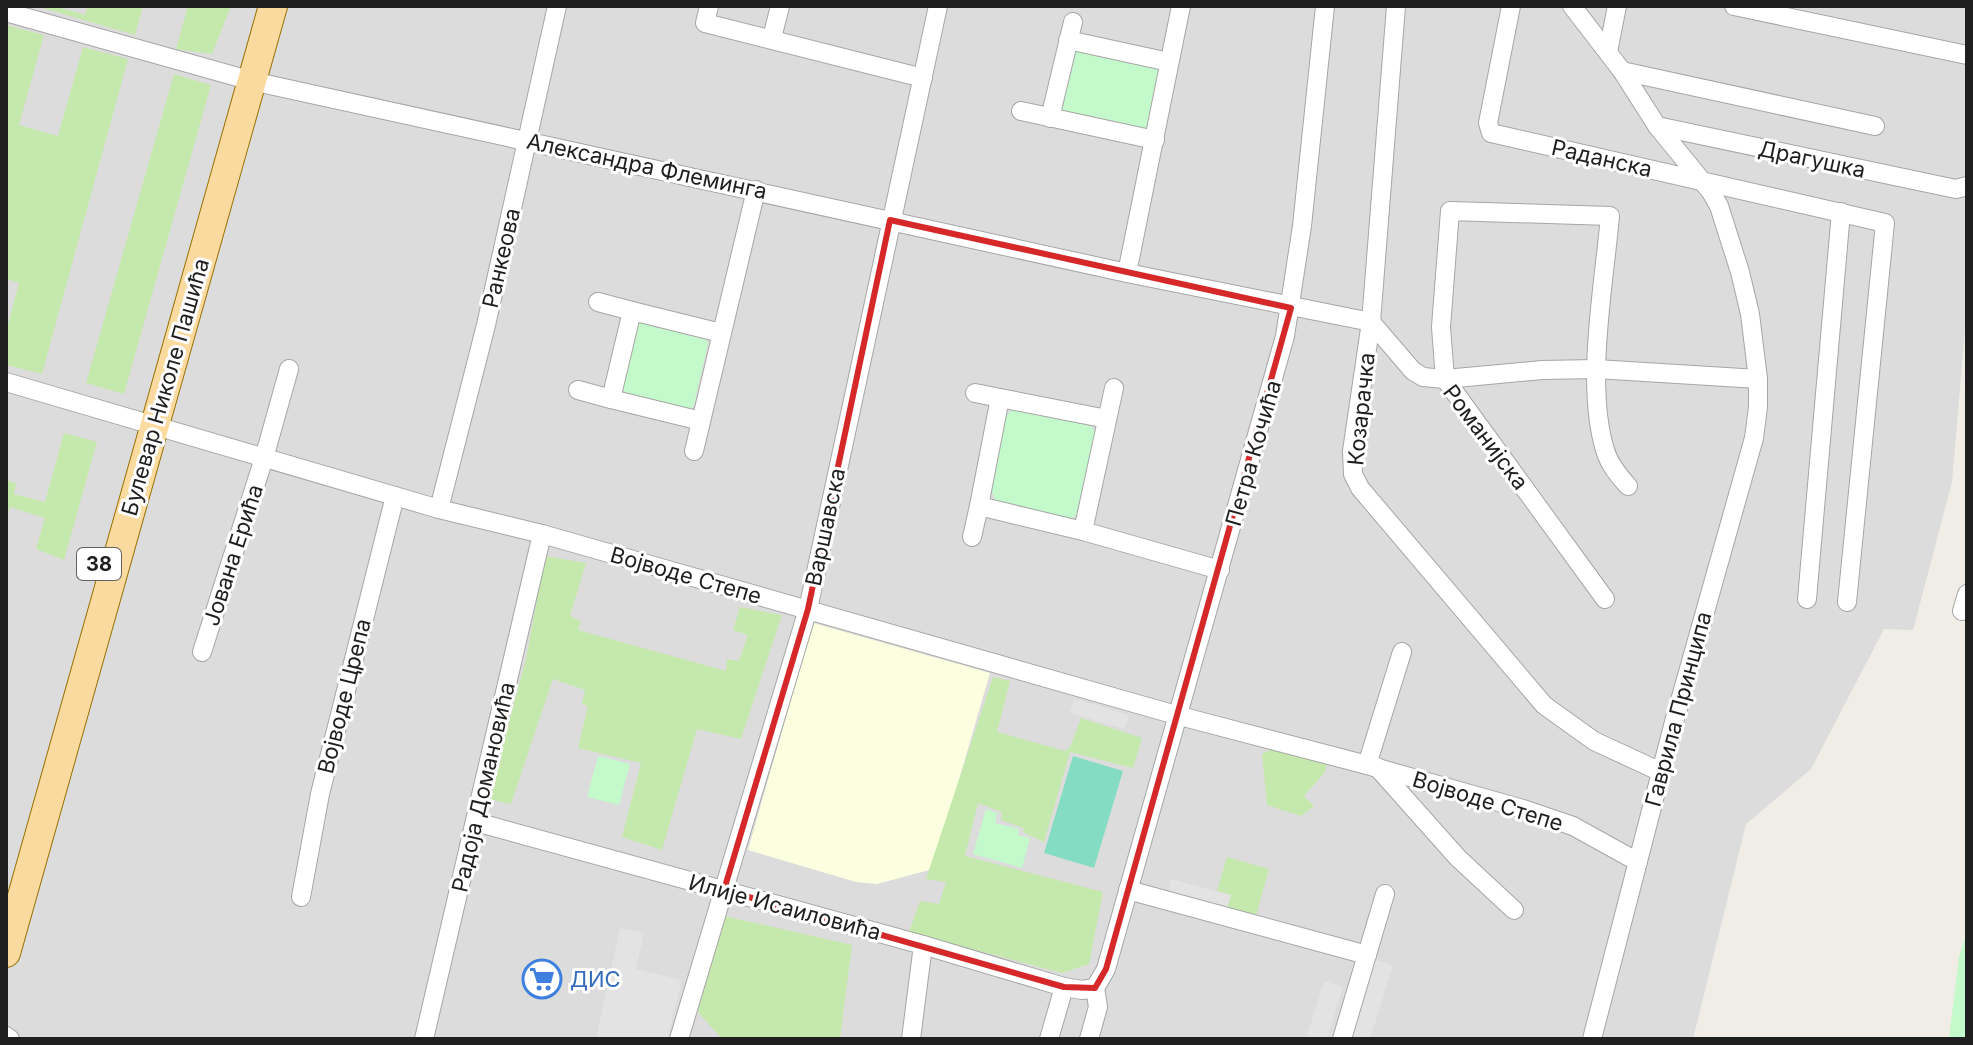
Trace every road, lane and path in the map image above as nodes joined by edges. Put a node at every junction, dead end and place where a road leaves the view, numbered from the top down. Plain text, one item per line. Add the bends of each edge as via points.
1 (254, 6) edge
2 (273, 6) edge
3 (557, 6) edge
4 (709, 6) edge
5 (780, 6) edge
6 (938, 6) edge
7 (1181, 6) edge
8 (1325, 6) edge
9 (1396, 6) edge
10 (1511, 6) edge
11 (1572, 6) edge
12 (1617, 6) edge
13 (1734, 6) edge
14 (6, 12) edge
15 (772, 38) junction
16 (1608, 52) junction
17 (1967, 55) edge
18 (1169, 62) junction
19 (1622, 71) junction
20 (243, 78) junction
21 (923, 78) junction
22 (1021, 111) dead end
23 (1050, 118) junction
24 (1657, 126) junction
25 (1875, 126) dead end
26 (1155, 140) junction
27 (528, 141) junction
28 (1701, 180) junction
29 (1967, 186) edge
30 (756, 190) junction
31 (1841, 212) junction
32 (890, 220) junction
33 (1127, 273) junction
34 (598, 302) dead end
35 (1291, 308) junction
36 (632, 311) junction
37 (1371, 322) junction
38 (721, 333) junction
39 (289, 369) dead end
40 (1596, 369) junction
41 (1445, 379) junction
42 (1758, 379) junction
43 (6, 382) edge
44 (1114, 388) dead end
45 (578, 390) dead end
46 (975, 393) dead end
47 (1000, 398) junction
48 (611, 399) junction
49 (1107, 419) junction
50 (701, 421) junction
51 (147, 422) junction
52 (694, 451) dead end
53 (264, 458) junction
54 (1628, 486) dead end
55 (395, 496) junction
56 (979, 506) junction
57 (439, 509) junction
58 (1083, 531) junction
59 (542, 534) junction
60 (972, 537) dead end
61 (1220, 570) junction
62 (1605, 599) dead end
63 (1807, 599) dead end
64 (1847, 602) dead end
65 (808, 609) junction
66 (202, 652) dead end
67 (1402, 652) dead end
68 (1176, 715) junction
69 (1372, 766) junction
70 (1661, 772) junction
71 (476, 822) junction
72 (1638, 862) junction
73 (724, 890) junction
74 (1128, 890) junction
75 (6, 891) edge
76 (1385, 894) dead end
77 (301, 897) dead end
78 (1514, 910) dead end
79 (923, 945) junction
80 (6, 953) edge
81 (1367, 955) junction
82 (1064, 987) junction
83 (1095, 988) junction
84 (424, 1039) edge
85 (679, 1039) edge
86 (911, 1039) edge
87 (1049, 1039) edge
88 (1089, 1039) edge
89 (1342, 1039) edge
90 (1592, 1039) edge

1 - 20 main road, Булевар Николе Пашића / 38
2 - 20 main road, Булевар Николе Пашића / 38
3 - 27 street, Ранкеова
4 - 15 street via 705,23
5 - 15 street
6 - 21 street, Варшавска
7 - 18 street
8 - 35 street, Петра Кочића
9 - 37 street, Козарачка
10 - 28 street, Раданска via 1488,123 1491,133
11 - 16 street, Гаврила Принципа
12 - 16 street
13 - 17 street
14 - 20 street, Александра Флеминга
15 - 21 street
16 - 19 street, Гаврила Принципа
18 - 23 street via 1070,31
18 - 26 street
19 - 24 street, Гаврила Принципа
19 - 25 street, Драгушка
20 - 27 street, Александра Флеминга
20 - 51 main road, Булевар Николе Пашића / 38
21 - 32 street, Варшавска
22 - 23 street
23 - 26 street
24 - 28 street, Гаврила Принципа
24 - 29 street, Драгушка via 1956,189
26 - 33 street
27 - 30 street, Александра Флеминга
27 - 57 street, Ранкеова
28 - 31 street, Раданска
28 - 42 street, Гаврила Принципа via 1719,206 1740,272
30 - 32 street, Александра Флеминга
30 - 38 street
31 - 63 street
31 - 64 street, Раданска via 1885,223
32 - 33 street, Александра Флеминга
32 - 65 street, Варшавска
33 - 35 street, Александра Флеминга
34 - 36 street
35 - 37 street
35 - 61 street, Петра Кочића
36 - 38 street
36 - 48 street
37 - 41 street, Романијска via 1413,371
37 - 70 street, Козарачка via 1352,451 1360,488 1544,705 1594,741
38 - 50 street
39 - 53 street, Јована Ерића
40 - 41 street
40 - 41 street via 1610,216 1450,211 1441,327
40 - 42 street
40 - 54 street via 1605,450
41 - 62 street, Романијска
42 - 70 street, Гаврила Принципа via 1754,438
43 - 51 street, Војводе Степе
44 - 49 street
45 - 48 street
46 - 47 street
47 - 49 street
47 - 56 street
48 - 50 street
49 - 58 street
50 - 52 street
51 - 53 street, Војводе Степе
51 - 75 main road, Булевар Николе Пашића / 38
51 - 80 main road, Булевар Николе Пашића / 38
53 - 55 street, Војводе Степе
53 - 66 street, Јована Ерића
55 - 57 street, Војводе Степе
55 - 77 street, Војводе Црепа via 320,794
56 - 58 street
56 - 60 street
57 - 59 street, Војводе Степе
58 - 61 street
59 - 65 street, Војводе Степе
59 - 71 street, Радоја Домановића
61 - 68 street, Петра Кочића
65 - 68 street, Војводе Степе
65 - 73 street, Варшавска
67 - 69 street
68 - 69 street, Војводе Степе
68 - 74 street, Петра Кочића
69 - 72 street, Војводе Степе via 1549,817
69 - 78 street, Војводе Степе
70 - 72 street, Гаврила Принципа
71 - 73 street, Илије Исаиловића
71 - 84 street, Радоја Домановића
72 - 90 street, Гаврила Принципа
73 - 79 street, Илије Исаиловића
73 - 85 street, Варшавска
74 - 81 street
74 - 83 street, Петра Кочића via 1106,969
76 - 81 street
79 - 82 street, Илије Исаиловића
79 - 86 street
81 - 89 street
82 - 83 street, Илије Исаиловића
82 - 87 street
83 - 88 street, Петра Кочића via 1098,1007

